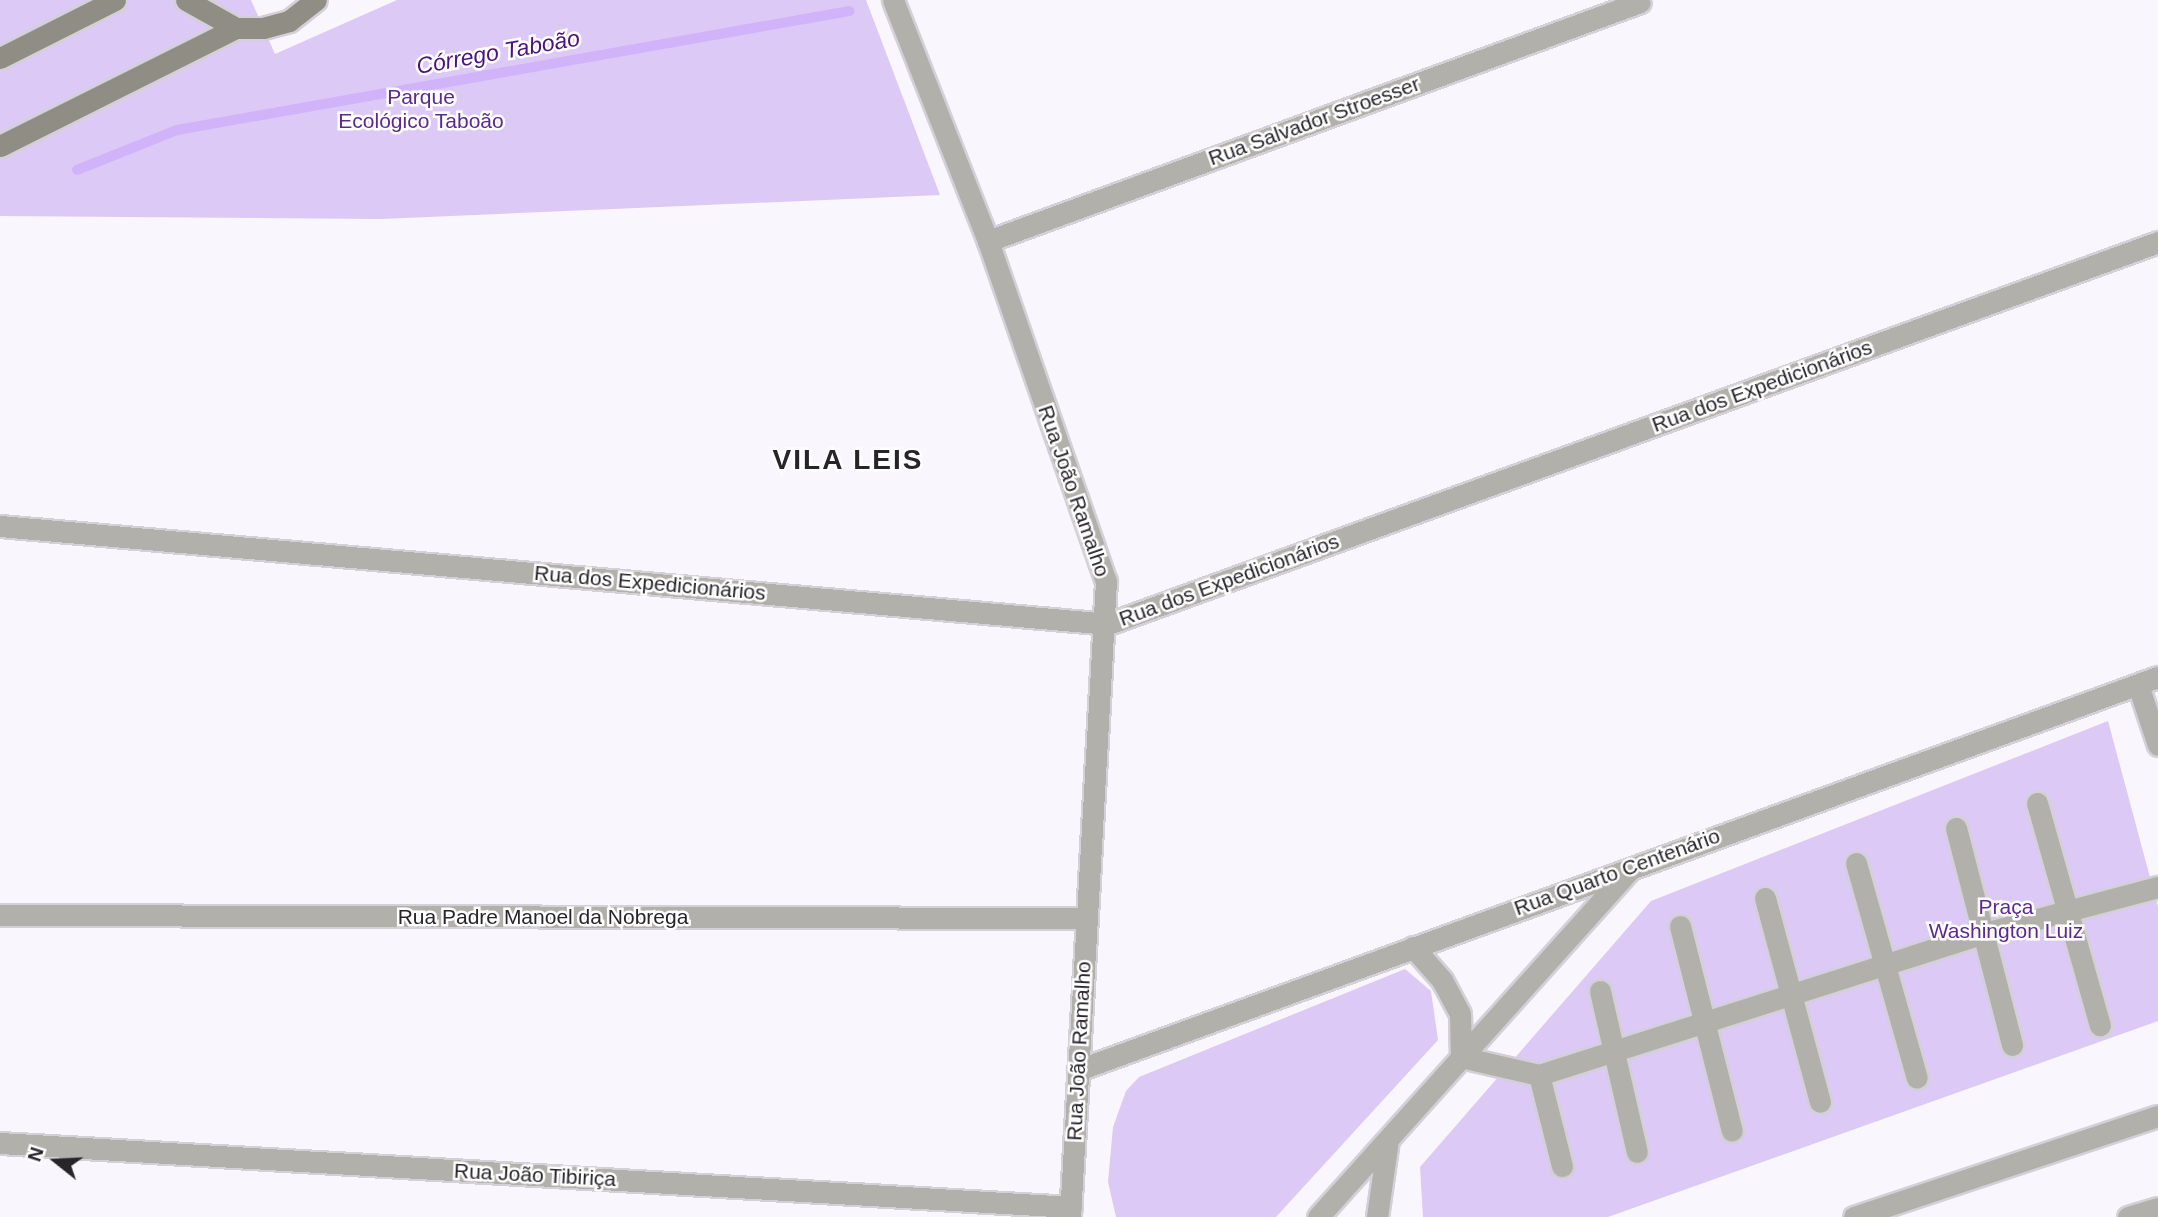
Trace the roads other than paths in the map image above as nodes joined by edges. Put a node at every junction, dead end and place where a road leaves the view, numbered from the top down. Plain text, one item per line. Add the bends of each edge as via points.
1 (116, 0) edge
2 (186, 0) edge
3 (893, 0) edge
4 (317, 2) edge
5 (1640, 2) dead end
6 (236, 28) junction
7 (0, 58) edge
8 (0, 146) edge
9 (988, 241) junction
10 (2158, 242) edge
11 (0, 526) edge
12 (1108, 624) junction
13 (2148, 681) edge
14 (2158, 745) edge
15 (2037, 803) dead end
16 (1956, 828) dead end
17 (1856, 863) dead end
18 (1632, 866) junction
19 (2158, 887) edge
20 (1765, 898) dead end
21 (2067, 911) junction
22 (0, 915) edge
23 (1086, 918) junction
24 (1680, 926) dead end
25 (1981, 934) junction
26 (1413, 947) junction
27 (1885, 965) junction
28 (1600, 991) dead end
29 (1791, 996) junction
30 (1704, 1023) junction
31 (2100, 1025) dead end
32 (2012, 1045) dead end
33 (1613, 1052) junction
34 (1461, 1057) junction
35 (1078, 1070) junction
36 (1539, 1075) junction
37 (1917, 1078) dead end
38 (1820, 1102) dead end
39 (2158, 1116) edge
40 (1732, 1131) dead end
41 (1388, 1139) junction
42 (0, 1143) edge
43 (1637, 1152) dead end
44 (1562, 1166) dead end
45 (2158, 1208) edge
46 (1070, 1212) edge
47 (1318, 1217) edge
48 (1377, 1217) edge
49 (1854, 1217) edge
50 (2127, 1217) edge

1 - 7 street
2 - 6 street
3 - 9 street, Rua João Ramalho
4 - 6 street via 289,21
5 - 9 street, Rua Salvador Stroesser
6 - 8 street
9 - 12 street, Rua João Ramalho via 1106,581
10 - 12 street, Rua dos Expedicionários
11 - 12 street, Rua dos Expedicionários
12 - 23 street, Rua João Ramalho
13 - 14 street
13 - 18 street, Rua Quarto Centenário
15 - 21 street
16 - 25 street
17 - 27 street
18 - 26 street, Rua Quarto Centenário
18 - 34 street
19 - 21 street
20 - 29 street
21 - 25 street
21 - 31 street
22 - 23 street, Rua Padre Manoel da Nobrega
23 - 35 street, Rua João Ramalho
24 - 30 street
25 - 27 street
25 - 32 street
26 - 34 street via 1443,980 1460,1014
26 - 35 street, Rua Quarto Centenário
27 - 29 street
27 - 37 street
28 - 33 street
29 - 30 street
29 - 38 street
30 - 33 street
30 - 40 street
33 - 36 street
33 - 43 street
34 - 36 street
34 - 41 street
35 - 46 street, Rua João Ramalho
36 - 44 street
39 - 49 street
41 - 47 street
41 - 48 street
42 - 46 street, Rua João Tibiriça
45 - 50 street

